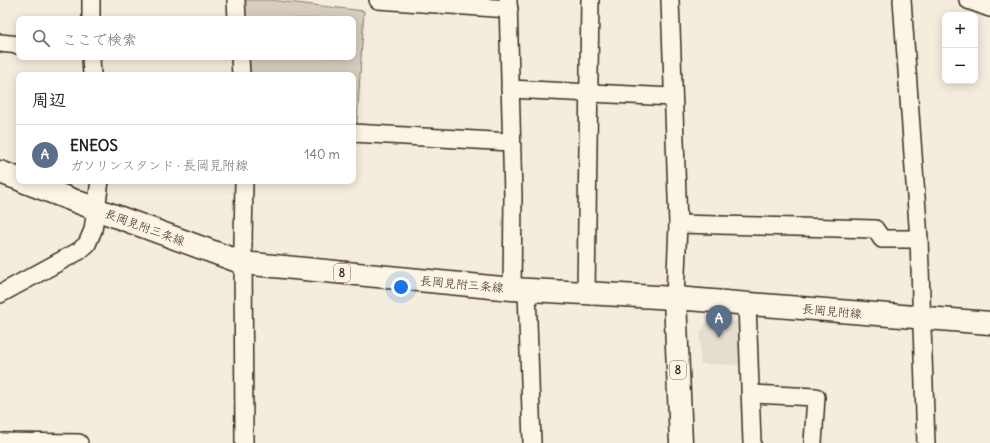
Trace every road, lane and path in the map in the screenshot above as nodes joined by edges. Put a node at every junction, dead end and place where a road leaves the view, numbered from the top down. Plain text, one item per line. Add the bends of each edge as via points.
1 (91, 0) edge
2 (236, 0) edge
3 (378, 0) edge
4 (590, 0) edge
5 (670, 0) edge
6 (902, 0) edge
7 (968, 0) edge
8 (509, 4) edge
9 (990, 8) edge
10 (91, 16) edge
11 (238, 16) edge
12 (0, 44) edge
13 (16, 45) edge
14 (91, 60) edge
15 (240, 60) edge
16 (92, 72) edge
17 (241, 72) edge
18 (510, 89) junction
19 (590, 93) junction
20 (672, 97) junction
21 (356, 133) edge
22 (511, 142) junction
23 (0, 172) edge
24 (16, 178) edge
25 (32, 184) edge
26 (100, 184) edge
27 (244, 184) edge
28 (96, 209) junction
29 (678, 224) junction
30 (919, 240) junction
31 (243, 263) junction
32 (519, 289) junction
33 (586, 293) junction
34 (0, 294) edge
35 (675, 298) junction
36 (747, 304) junction
37 (921, 318) junction
38 (990, 324) edge
39 (751, 394) junction
40 (2, 439) edge
41 (79, 443) edge
42 (244, 443) edge
43 (532, 443) edge
44 (681, 443) edge
45 (752, 443) edge
46 (813, 443) edge
47 (926, 443) edge

1 - 10 street
2 - 11 street
3 - 8 street
4 - 19 street
5 - 20 street
6 - 30 street
7 - 9 street
8 - 18 street
12 - 13 street
14 - 16 street
15 - 17 street
18 - 19 street
18 - 22 street
19 - 20 street
19 - 33 street
20 - 29 street
21 - 22 street
22 - 32 street
23 - 24 main road
25 - 28 main road, 長岡見附三条線 / 8
26 - 28 street
27 - 31 street
28 - 31 main road, 長岡見附三条線 / 8
28 - 34 street via 94,230 87,244 79,251
29 - 30 street via 874,229 882,239
29 - 35 street
30 - 37 street
31 - 32 main road, 長岡見附三条線 / 8
31 - 42 street
32 - 33 main road, 長岡見附三条線 / 8
32 - 43 street
33 - 35 main road, 長岡見附三条線 / 8
35 - 36 main road, 長岡見附線
35 - 44 main road, 8
36 - 37 main road, 長岡見附線
36 - 39 street
37 - 38 main road, 長岡見附線
37 - 47 street
39 - 45 street
39 - 46 street via 816,397
40 - 41 street

